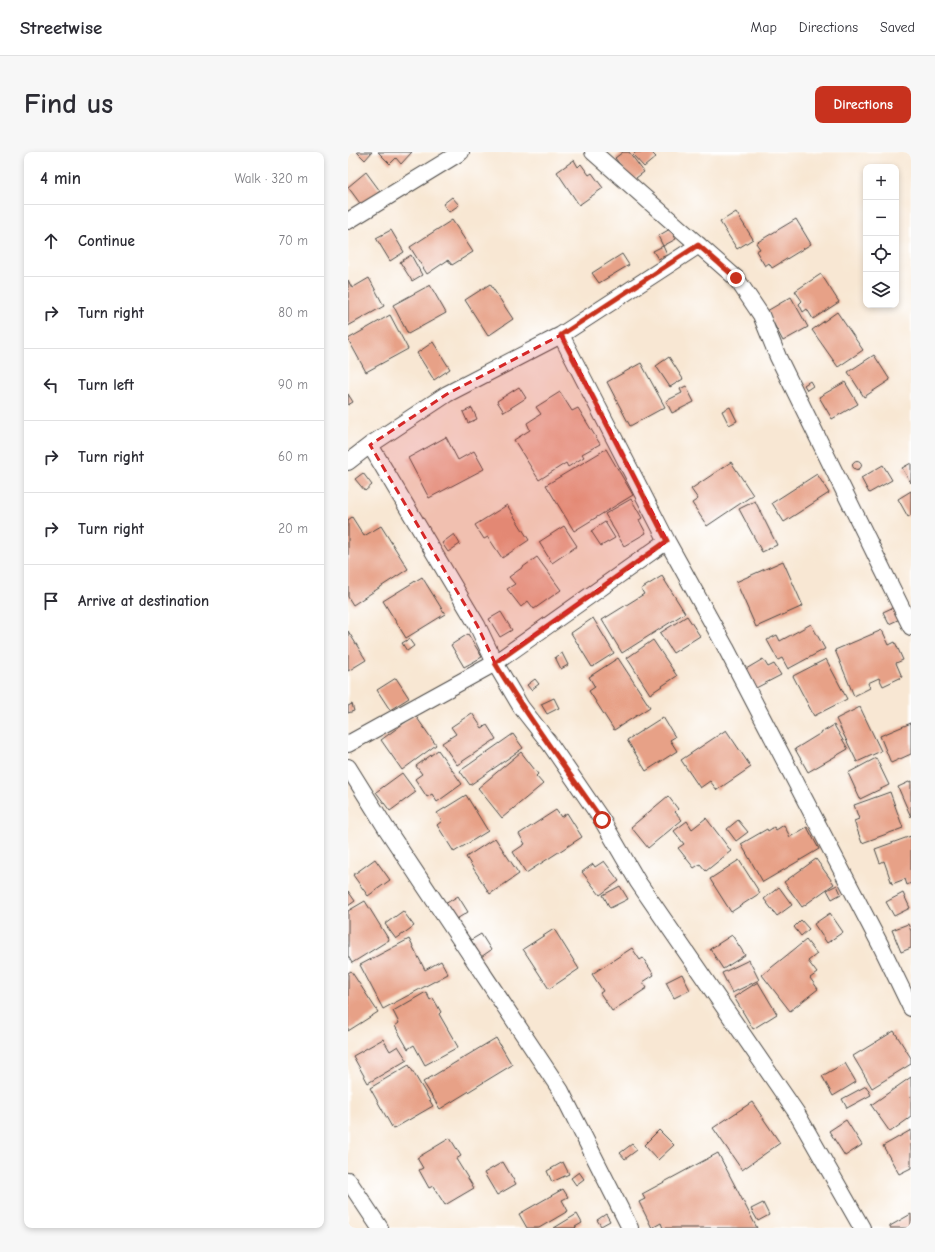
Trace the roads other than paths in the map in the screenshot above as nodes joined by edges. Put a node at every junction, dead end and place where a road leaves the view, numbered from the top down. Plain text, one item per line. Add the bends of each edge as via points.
1 (461, 152) edge
2 (593, 152) edge
3 (348, 221) edge
4 (698, 245) junction
5 (561, 335) junction
6 (370, 445) junction
7 (348, 462) edge
8 (667, 541) junction
9 (911, 627) edge
10 (495, 663) junction
11 (348, 744) edge
12 (348, 768) edge
13 (911, 1008) edge
14 (348, 1180) edge
15 (380, 1228) edge
16 (630, 1228) edge
17 (862, 1228) edge

1 - 3 street
2 - 4 street
4 - 5 street
4 - 9 street via 736,278 761,315 782,364
5 - 6 street via 447,394
5 - 8 street
6 - 7 street
6 - 10 street via 473,618
8 - 10 street
8 - 13 street via 726,648
10 - 11 street
10 - 17 street via 521,707 550,744 602,820 638,882 796,1112
12 - 16 street via 561,1091
14 - 15 street

